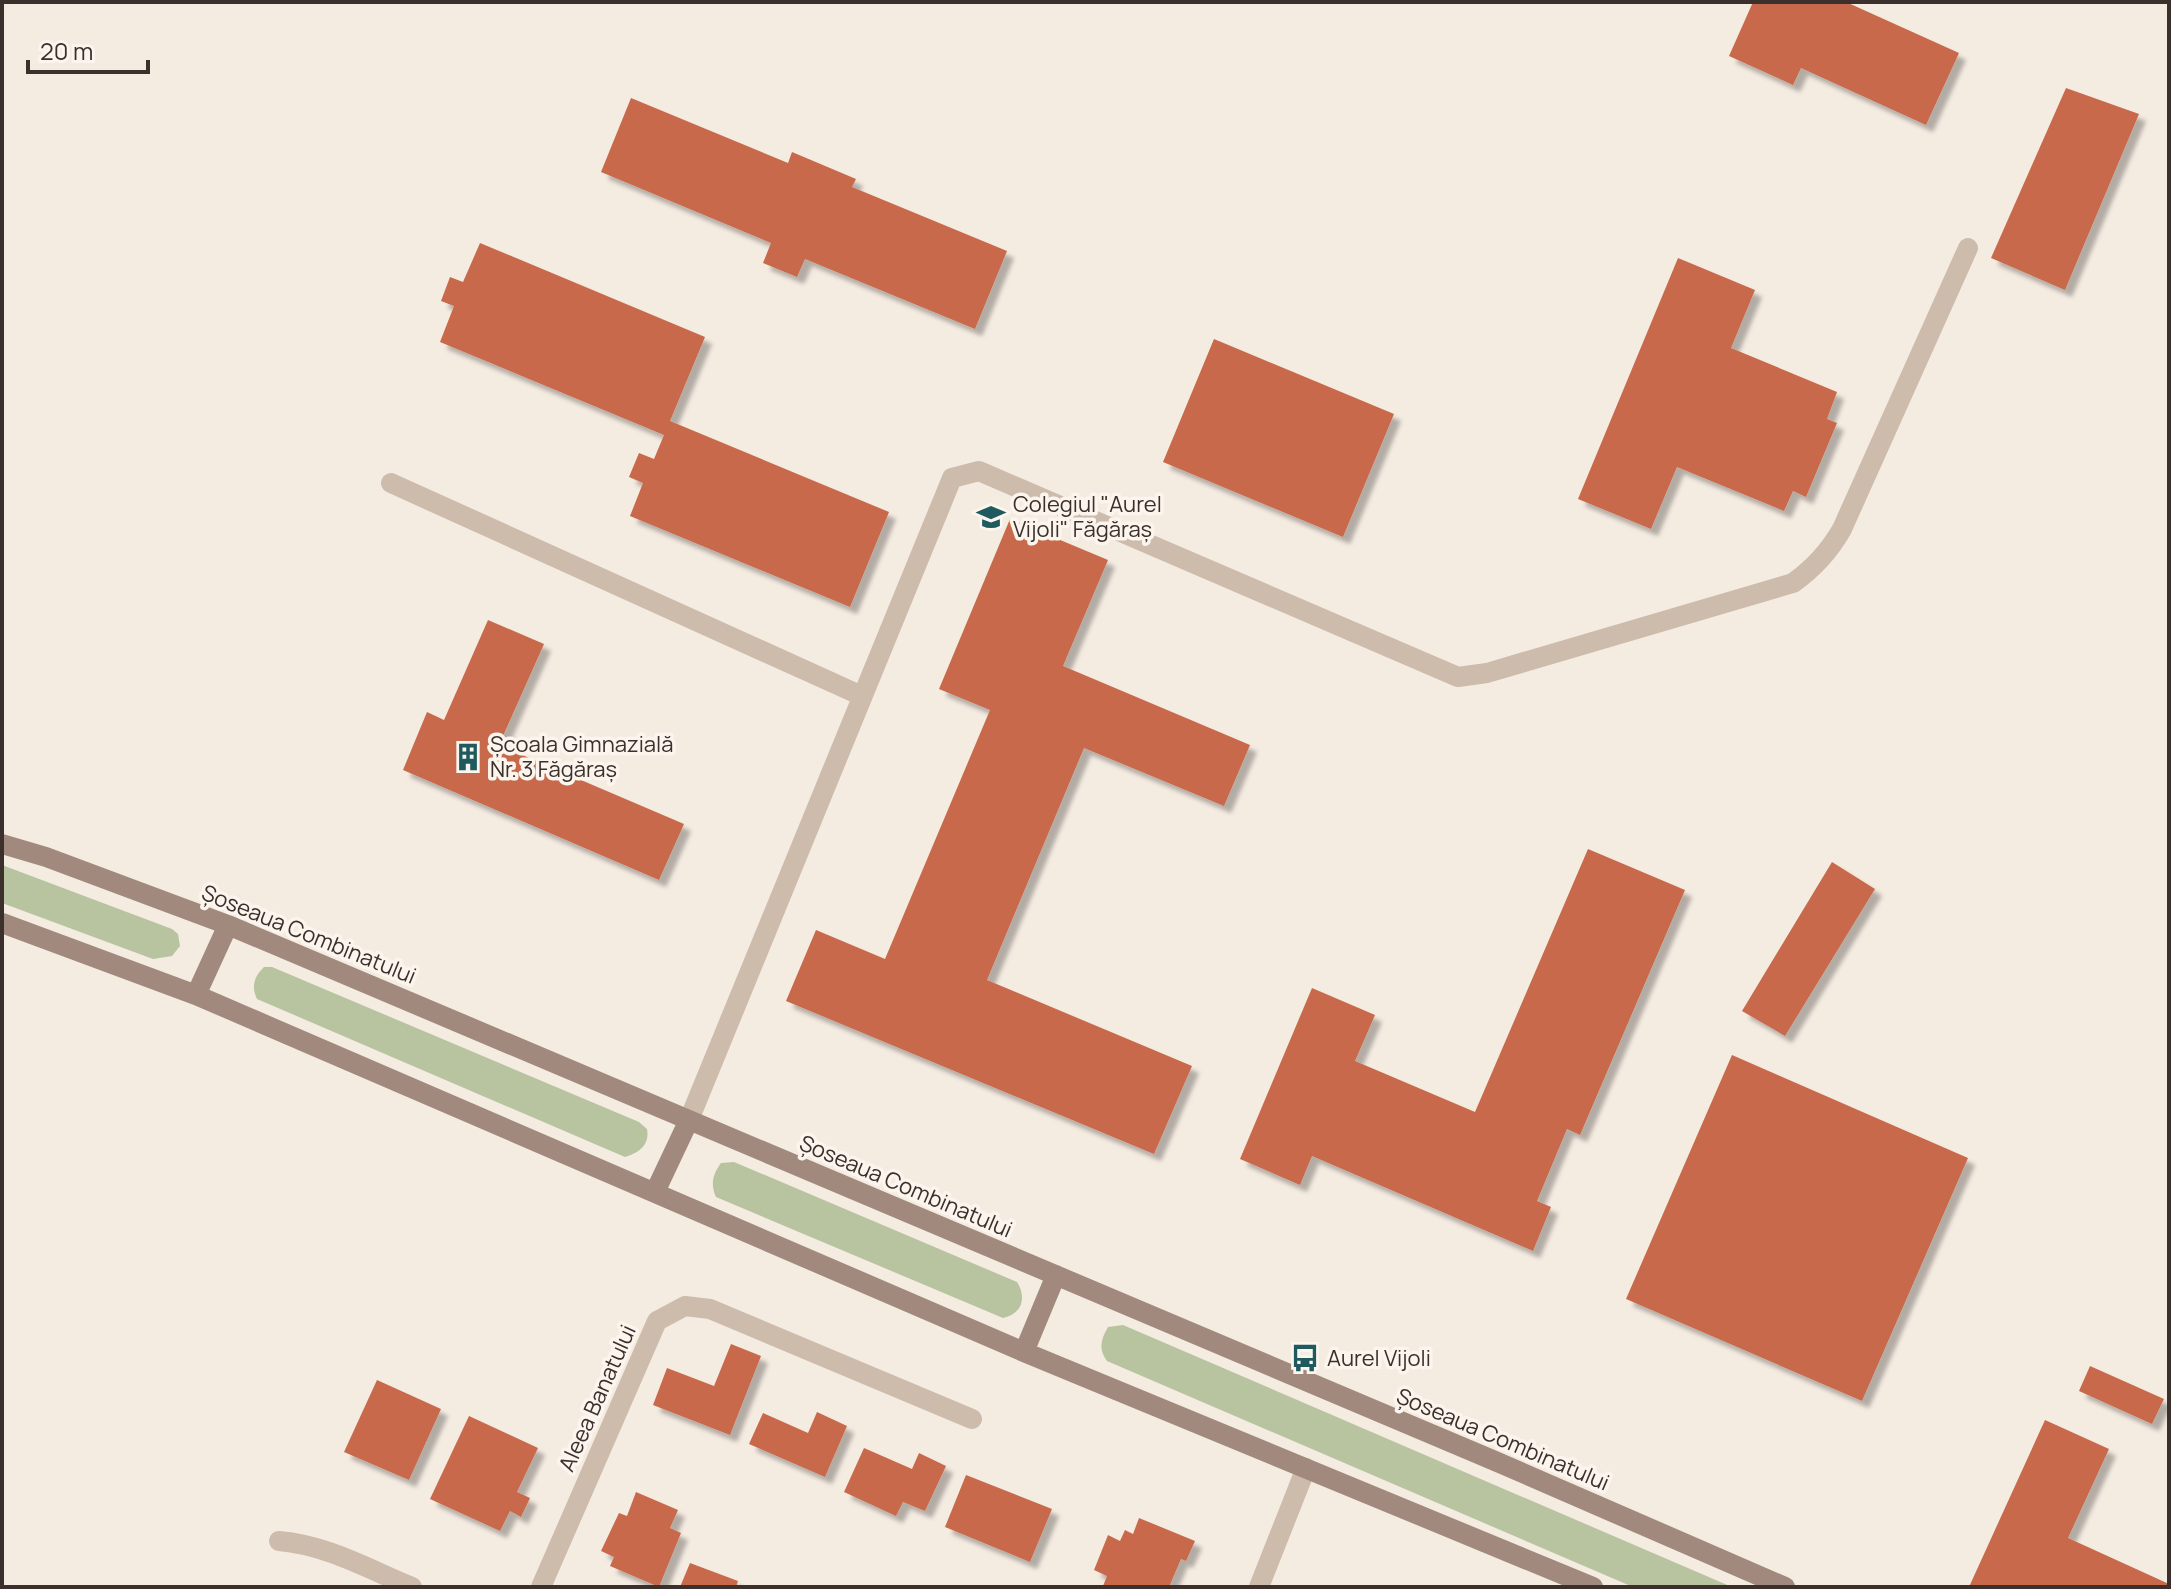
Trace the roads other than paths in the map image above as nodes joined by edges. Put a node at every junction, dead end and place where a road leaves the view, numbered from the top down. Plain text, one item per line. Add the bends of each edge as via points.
1 (1968, 248) dead end
2 (391, 483) dead end
3 (862, 696) junction
4 (2, 844) edge
5 (2, 923) edge
6 (228, 925) junction
7 (196, 995) junction
8 (689, 1120) junction
9 (655, 1192) junction
10 (1056, 1275) junction
11 (1024, 1352) junction
12 (972, 1419) dead end
13 (1306, 1468) junction
14 (279, 1541) dead end
15 (412, 1587) edge
16 (541, 1587) edge
17 (1259, 1587) edge
18 (1593, 1587) edge
19 (1785, 1587) edge

1 - 3 street via 1842,529 1821,560 1793,583 1458,677 979,471 952,478
2 - 3 street
3 - 8 street
4 - 6 main road, Șoseaua Combinatului
5 - 7 main road
6 - 7 main road
6 - 8 main road, Șoseaua Combinatului
7 - 9 main road
8 - 9 main road
8 - 10 main road, Șoseaua Combinatului
9 - 11 main road
10 - 11 main road
10 - 19 main road, Șoseaua Combinatului
11 - 13 main road
12 - 16 street, Aleea Banatului via 710,1309 685,1306 657,1321
13 - 17 street
13 - 18 main road
14 - 15 street via 343,1556

